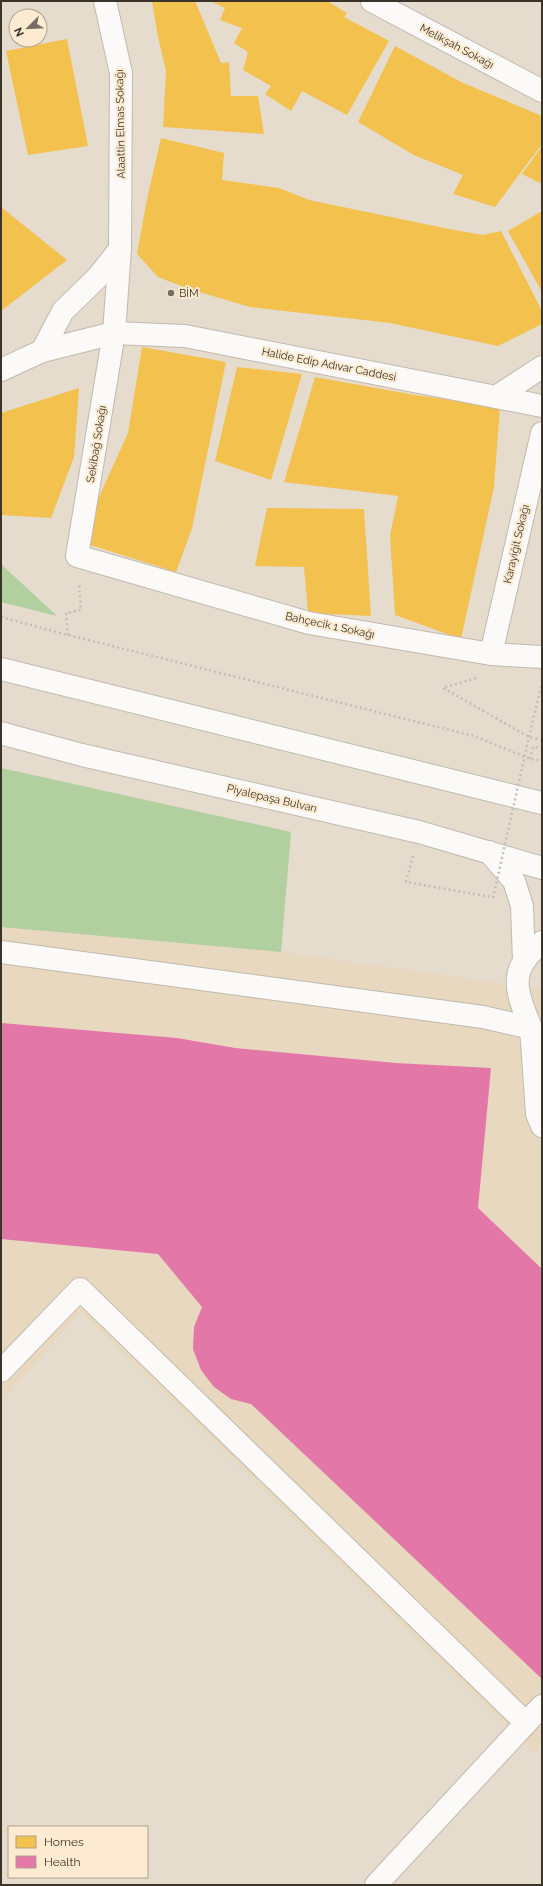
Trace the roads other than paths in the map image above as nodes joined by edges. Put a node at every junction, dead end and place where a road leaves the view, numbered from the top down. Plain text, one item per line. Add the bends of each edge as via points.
1 (105, 1) edge
2 (372, 1) edge
3 (542, 91) edge
4 (120, 249) junction
5 (114, 333) junction
6 (42, 351) junction
7 (542, 367) edge
8 (1, 370) edge
9 (496, 397) junction
10 (542, 406) edge
11 (542, 433) edge
12 (77, 556) joint
13 (491, 654) junction
14 (542, 658) edge
15 (1, 669) edge
16 (1, 733) edge
17 (542, 803) edge
18 (489, 852) junction
19 (542, 868) edge
20 (542, 942) edge
21 (1, 952) edge
22 (524, 961) junction
23 (536, 1019) edge
24 (542, 1126) edge
25 (1, 1371) edge
26 (542, 1706) edge
27 (526, 1724) junction
28 (376, 1885) edge

1 - 4 street, Alaattin Elmas Sokağı via 121,73
2 - 3 street, Melikşah Sokağı
4 - 5 street, Alaattin Elmas Sokağı
4 - 6 street via 97,278 63,311
5 - 6 street
5 - 9 street, Halide Edip Adıvar Caddesi via 185,336
5 - 12 street, Sekibağ Sokağı
6 - 8 street
7 - 9 street
9 - 10 street, Halide Edip Adıvar Caddesi
11 - 13 street, Karayiğit Sokağı
12 - 13 street, Bahçecik 1 Sokağı via 309,623
13 - 14 street, Bahçecik 1 Sokağı
15 - 17 street
16 - 18 street, Piyalepaşa Bulvarı via 82,755 419,832
18 - 19 street, Piyalepaşa Bulvarı
18 - 22 street via 514,882 522,906
20 - 22 street
21 - 23 street via 482,1016
22 - 23 street via 518,976 518,993
23 - 24 street via 537,1114
25 - 27 street via 80,1289
26 - 27 street
27 - 28 street

